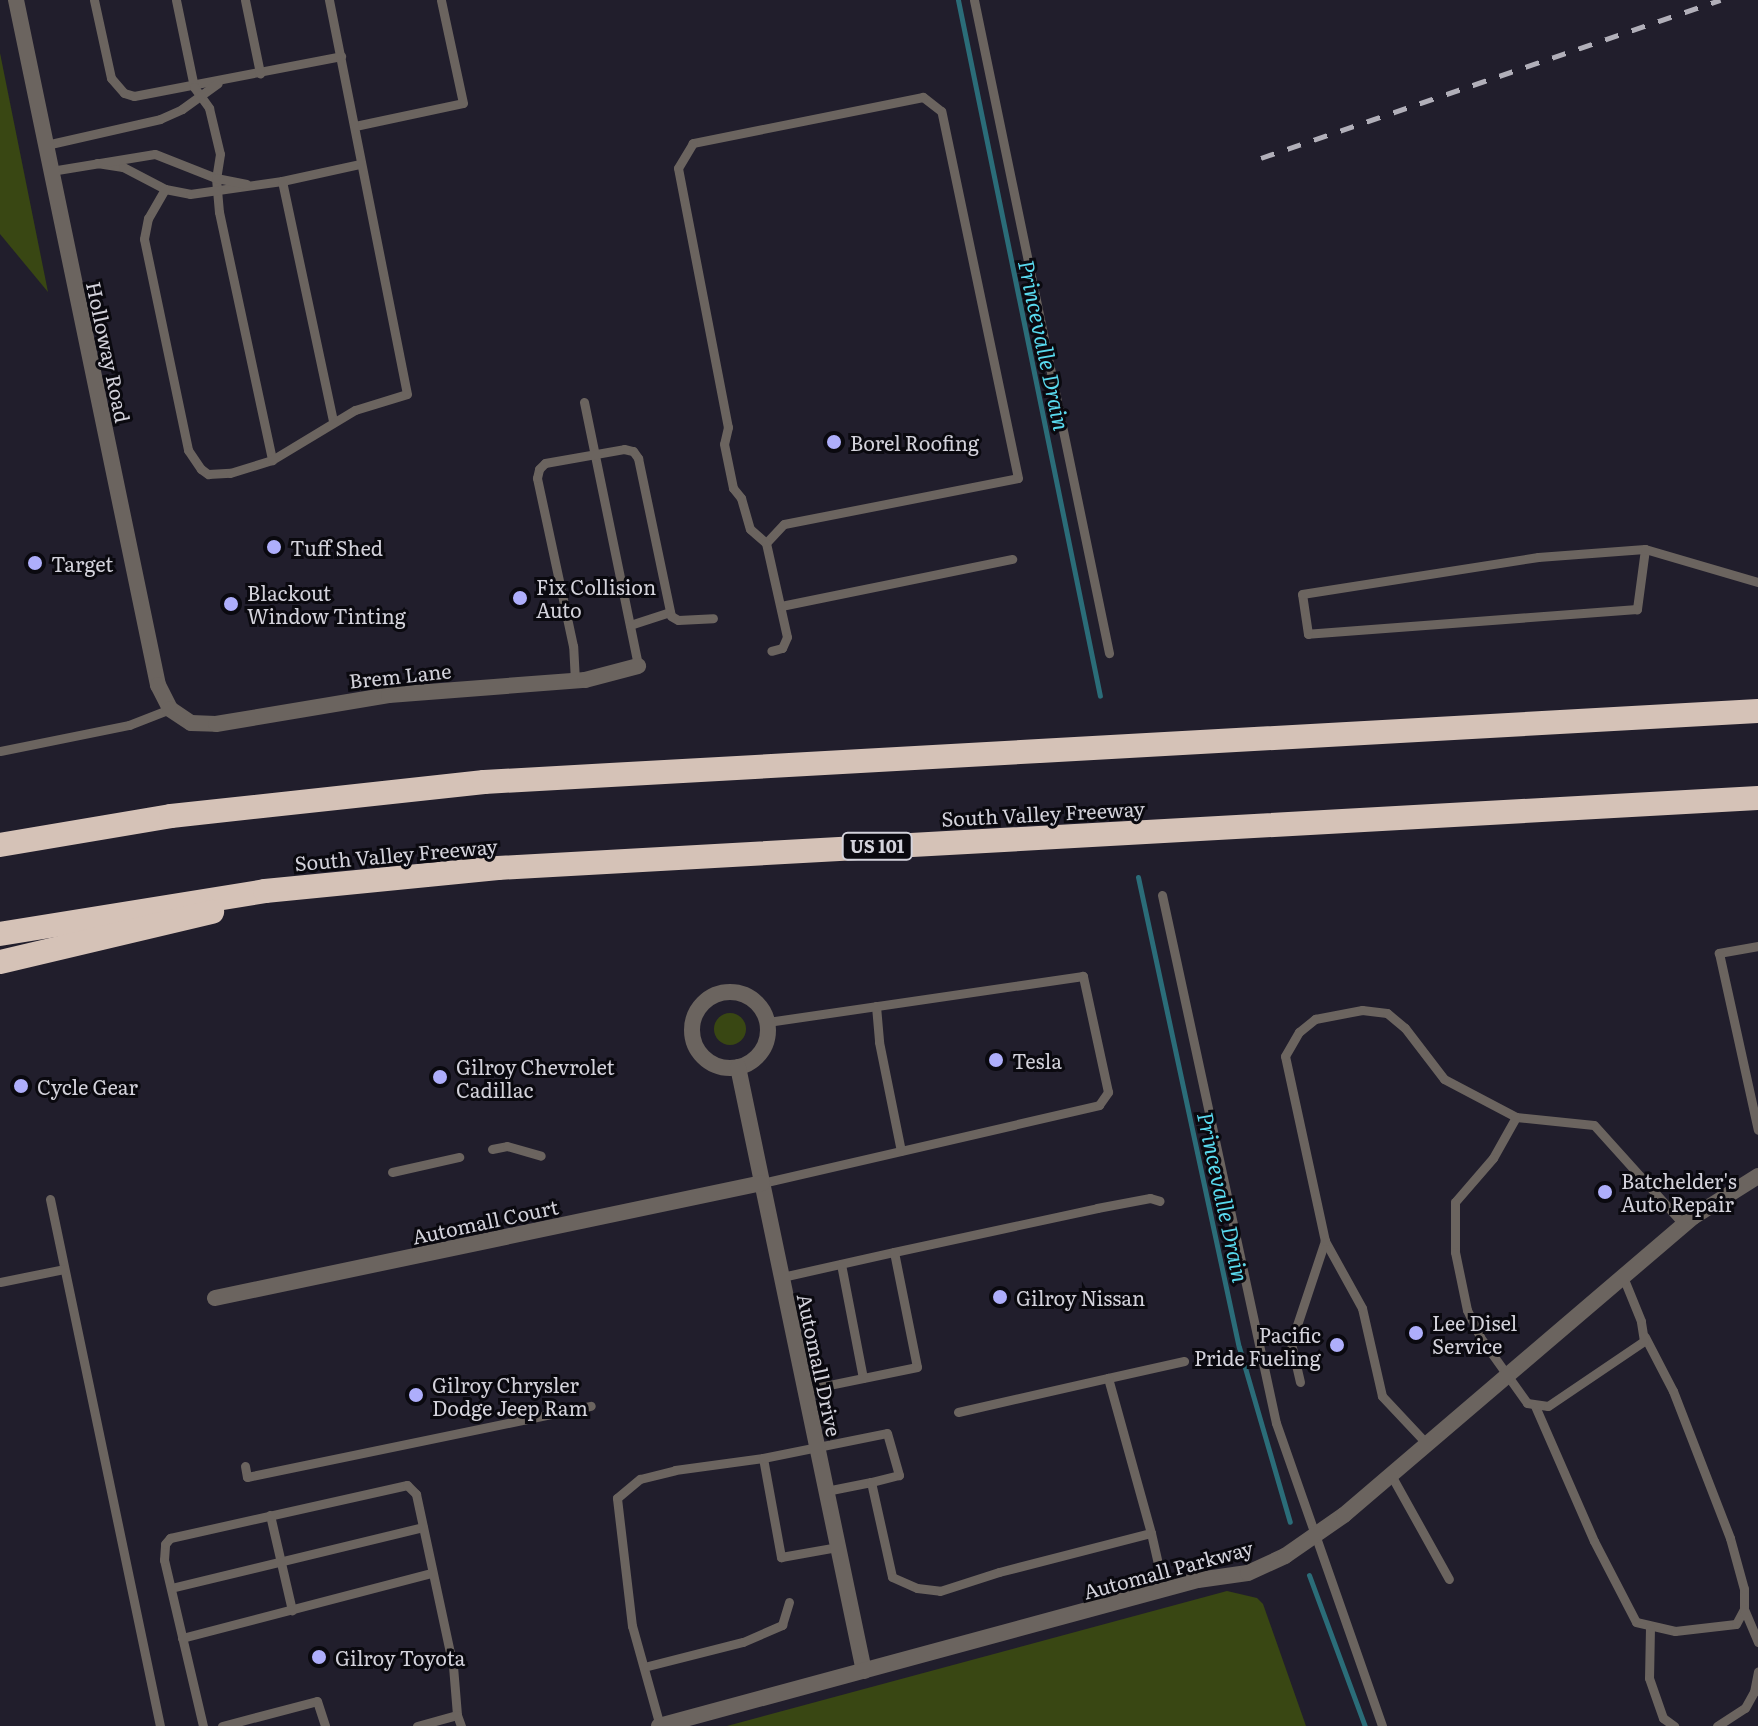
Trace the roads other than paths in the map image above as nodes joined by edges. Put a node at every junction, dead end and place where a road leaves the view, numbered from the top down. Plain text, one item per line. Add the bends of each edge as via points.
1 (16, 0) edge
2 (94, 0) edge
3 (176, 0) edge
4 (245, 0) edge
5 (329, 0) edge
6 (441, 0) edge
7 (974, 0) edge
8 (341, 56) junction
9 (260, 73) junction
10 (221, 81) junction
11 (194, 87) junction
12 (199, 98) junction
13 (355, 126) junction
14 (46, 145) junction
15 (97, 163) junction
16 (359, 164) junction
17 (51, 171) junction
18 (216, 178) junction
19 (282, 181) junction
20 (257, 185) junction
21 (165, 189) junction
22 (217, 192) junction
23 (584, 402) dead end
24 (333, 421) junction
25 (594, 454) junction
26 (272, 460) junction
27 (766, 543) junction
28 (1645, 549) junction
29 (1012, 559) dead end
30 (1758, 582) edge
31 (781, 606) junction
32 (670, 612) junction
33 (713, 618) dead end
34 (630, 625) junction
35 (771, 651) dead end
36 (1109, 653) dead end
37 (638, 666) joint
38 (575, 681) junction
39 (170, 709) junction
40 (1758, 711) edge
41 (0, 751) edge
42 (1758, 798) edge
43 (0, 845) edge
44 (343, 882) junction
45 (1162, 895) dead end
46 (0, 934) edge
47 (1758, 946) edge
48 (0, 962) edge
49 (876, 1006) junction
50 (767, 1022) junction
51 (738, 1067) junction
52 (1516, 1117) junction
53 (1758, 1130) edge
54 (492, 1149) dead end
55 (901, 1151) junction
56 (541, 1156) dead end
57 (459, 1157) dead end
58 (392, 1172) dead end
59 (1758, 1176) edge
60 (762, 1183) junction
61 (50, 1199) dead end
62 (1160, 1201) dead end
63 (1684, 1225) junction
64 (1325, 1241) junction
65 (894, 1252) junction
66 (841, 1264) junction
67 (64, 1269) junction
68 (782, 1277) junction
69 (1623, 1277) junction
70 (0, 1282) edge
71 (215, 1298) dead end
72 (1644, 1335) junction
73 (1184, 1361) dead end
74 (1506, 1376) junction
75 (863, 1378) junction
76 (1108, 1378) junction
77 (1300, 1382) dead end
78 (805, 1390) junction
79 (591, 1406) dead end
80 (1535, 1406) junction
81 (958, 1412) dead end
82 (1427, 1444) junction
83 (817, 1446) junction
84 (763, 1458) junction
85 (245, 1466) dead end
86 (1391, 1475) junction
87 (871, 1482) junction
88 (826, 1491) junction
89 (270, 1515) junction
90 (423, 1527) junction
91 (1151, 1533) junction
92 (1315, 1537) junction
93 (838, 1547) junction
94 (281, 1561) junction
95 (432, 1573) junction
96 (1449, 1579) dead end
97 (171, 1588) junction
98 (1164, 1590) junction
99 (789, 1602) dead end
100 (1744, 1609) junction
101 (292, 1610) junction
102 (1650, 1627) junction
103 (182, 1638) junction
104 (1758, 1642) edge
105 (644, 1667) junction
106 (864, 1671) junction
107 (1758, 1671) edge
108 (457, 1715) junction
109 (160, 1726) edge
110 (203, 1726) edge
111 (222, 1726) edge
112 (325, 1726) edge
113 (417, 1726) edge
114 (461, 1726) edge
115 (660, 1726) edge
116 (1382, 1726) edge
117 (1674, 1726) edge
118 (1717, 1726) edge

1 - 14 street, Holloway Road
2 - 11 lane via 111,78 124,93 145,96
3 - 11 lane
4 - 9 lane
5 - 8 lane
6 - 13 lane via 463,103
7 - 36 lane
8 - 9 lane
8 - 13 lane
9 - 10 lane
10 - 11 lane
10 - 12 lane
11 - 12 lane
12 - 14 lane via 142,125
12 - 18 lane via 212,117 220,154
13 - 16 lane
14 - 17 street, Holloway Road
15 - 17 lane
15 - 18 lane via 155,154
15 - 21 lane via 123,167
16 - 19 lane
16 - 24 lane via 407,394
17 - 39 street, Holloway Road via 158,685
18 - 20 lane
18 - 22 lane
19 - 20 lane
19 - 24 lane
20 - 22 lane
21 - 22 lane
21 - 26 lane via 148,218 144,239 188,450 201,469 218,475
22 - 26 lane
23 - 25 lane
24 - 26 lane
25 - 32 lane via 624,449 638,458
25 - 34 lane
25 - 38 lane via 545,463 537,478 573,646
27 - 27 lane via 750,529 733,488 724,444 728,427 678,168 693,143 923,97 941,111 1018,478 784,524
27 - 31 lane
28 - 28 lane via 1538,557 1302,594 1308,634 1637,609
28 - 30 lane
29 - 31 lane
31 - 35 lane via 787,637 782,648
32 - 33 lane via 678,620
32 - 34 lane
34 - 37 lane
37 - 38 street, Brem Lane
38 - 39 street, Brem Lane via 389,695 203,725
39 - 41 lane via 129,725
40 - 43 highway via 484,782 171,816
42 - 44 highway, South Valley Freeway / US 101 via 592,862
44 - 46 highway, South Valley Freeway / US 101 via 188,901
44 - 48 highway
45 - 92 lane via 1263,1371
47 - 53 lane via 1719,953
49 - 50 lane
49 - 55 lane
49 - 55 lane via 1083,976 1108,1092 1099,1105
50 - 51 street via 761,1052
50 - 51 street via 757,1003 740,993 720,992 698,1007 691,1030 698,1051 715,1065
51 - 60 street, Automall Drive
52 - 63 lane via 1594,1125
52 - 64 lane via 1444,1079 1387,1013 1362,1010 1315,1019 1299,1032 1285,1056
52 - 74 lane via 1493,1158 1455,1202 1455,1252 1467,1310
54 - 56 lane via 507,1146
55 - 60 lane
57 - 58 lane
59 - 63 street, Automall Parkway
60 - 68 street, Automall Drive
60 - 71 street, Automall Court
61 - 67 lane
62 - 65 lane via 1108,1206
63 - 69 street, Automall Parkway
64 - 77 lane via 1291,1343
64 - 82 lane via 1362,1308 1382,1396
65 - 66 lane
65 - 75 lane via 917,1367
66 - 68 lane
66 - 75 lane
67 - 70 lane
67 - 109 lane
68 - 78 street, Automall Drive
69 - 72 lane
69 - 74 street, Automall Parkway
72 - 80 lane via 1636,1349 1548,1406
72 - 100 lane via 1673,1391 1730,1538
73 - 76 lane
74 - 80 lane
74 - 82 street, Automall Parkway
75 - 78 lane
76 - 81 lane
76 - 91 lane
78 - 83 street, Automall Drive
79 - 85 lane via 247,1477
80 - 102 lane via 1623,1602 1636,1622
82 - 86 street, Automall Parkway
83 - 84 lane
83 - 87 lane via 887,1433 899,1475
83 - 88 street, Automall Drive
84 - 93 lane via 781,1557
84 - 105 lane via 640,1479 617,1498 632,1626
86 - 92 street, Automall Parkway
86 - 96 lane
87 - 88 lane
87 - 91 lane via 892,1577 917,1588 940,1591
88 - 93 street, Automall Drive
89 - 90 lane via 407,1485 416,1494
89 - 94 lane
89 - 97 lane via 170,1538 164,1560
90 - 94 lane
90 - 95 lane
91 - 98 lane
92 - 98 street, Automall Parkway via 1248,1573
92 - 116 lane
93 - 106 street, Automall Drive
94 - 97 lane
94 - 101 lane
95 - 101 lane
95 - 108 lane via 453,1666
97 - 103 lane
98 - 106 street, Automall Parkway
99 - 105 lane via 782,1625 743,1642
100 - 102 lane via 1729,1626 1675,1631
100 - 104 lane
101 - 103 lane
102 - 117 lane via 1649,1678 1663,1718
103 - 110 lane
105 - 115 lane
106 - 115 street, Automall Parkway
107 - 118 lane via 1745,1708
108 - 113 lane
108 - 114 lane
111 - 112 lane via 317,1701

